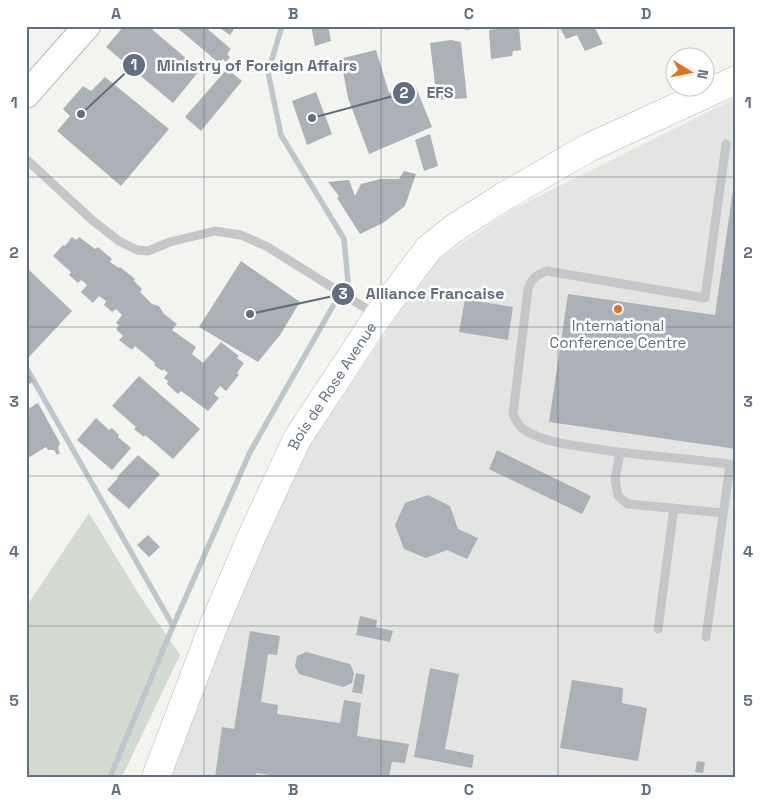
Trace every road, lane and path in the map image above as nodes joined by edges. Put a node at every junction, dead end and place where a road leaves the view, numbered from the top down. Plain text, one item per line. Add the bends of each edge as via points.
1 (87, 26) edge
2 (736, 80) edge
3 (26, 95) edge
4 (726, 144) dead end
5 (26, 159) edge
6 (378, 316) junction
7 (620, 453) junction
8 (733, 465) edge
9 (674, 508) junction
10 (724, 513) junction
11 (658, 629) dead end
12 (706, 637) dead end
13 (156, 777) edge

1 - 3 main road
2 - 6 main road, Bois de Rose Avenue via 588,148 456,227 429,248
4 - 7 lane via 705,298 547,272 531,280 513,414 517,424 546,439
5 - 6 lane via 92,220 137,250 148,250 215,231 241,235 266,246
6 - 13 main road, Bois de Rose Avenue via 297,439 213,627
7 - 8 lane
7 - 9 lane via 614,479 618,496 628,504
8 - 10 lane
9 - 10 lane
9 - 11 lane
10 - 12 lane

